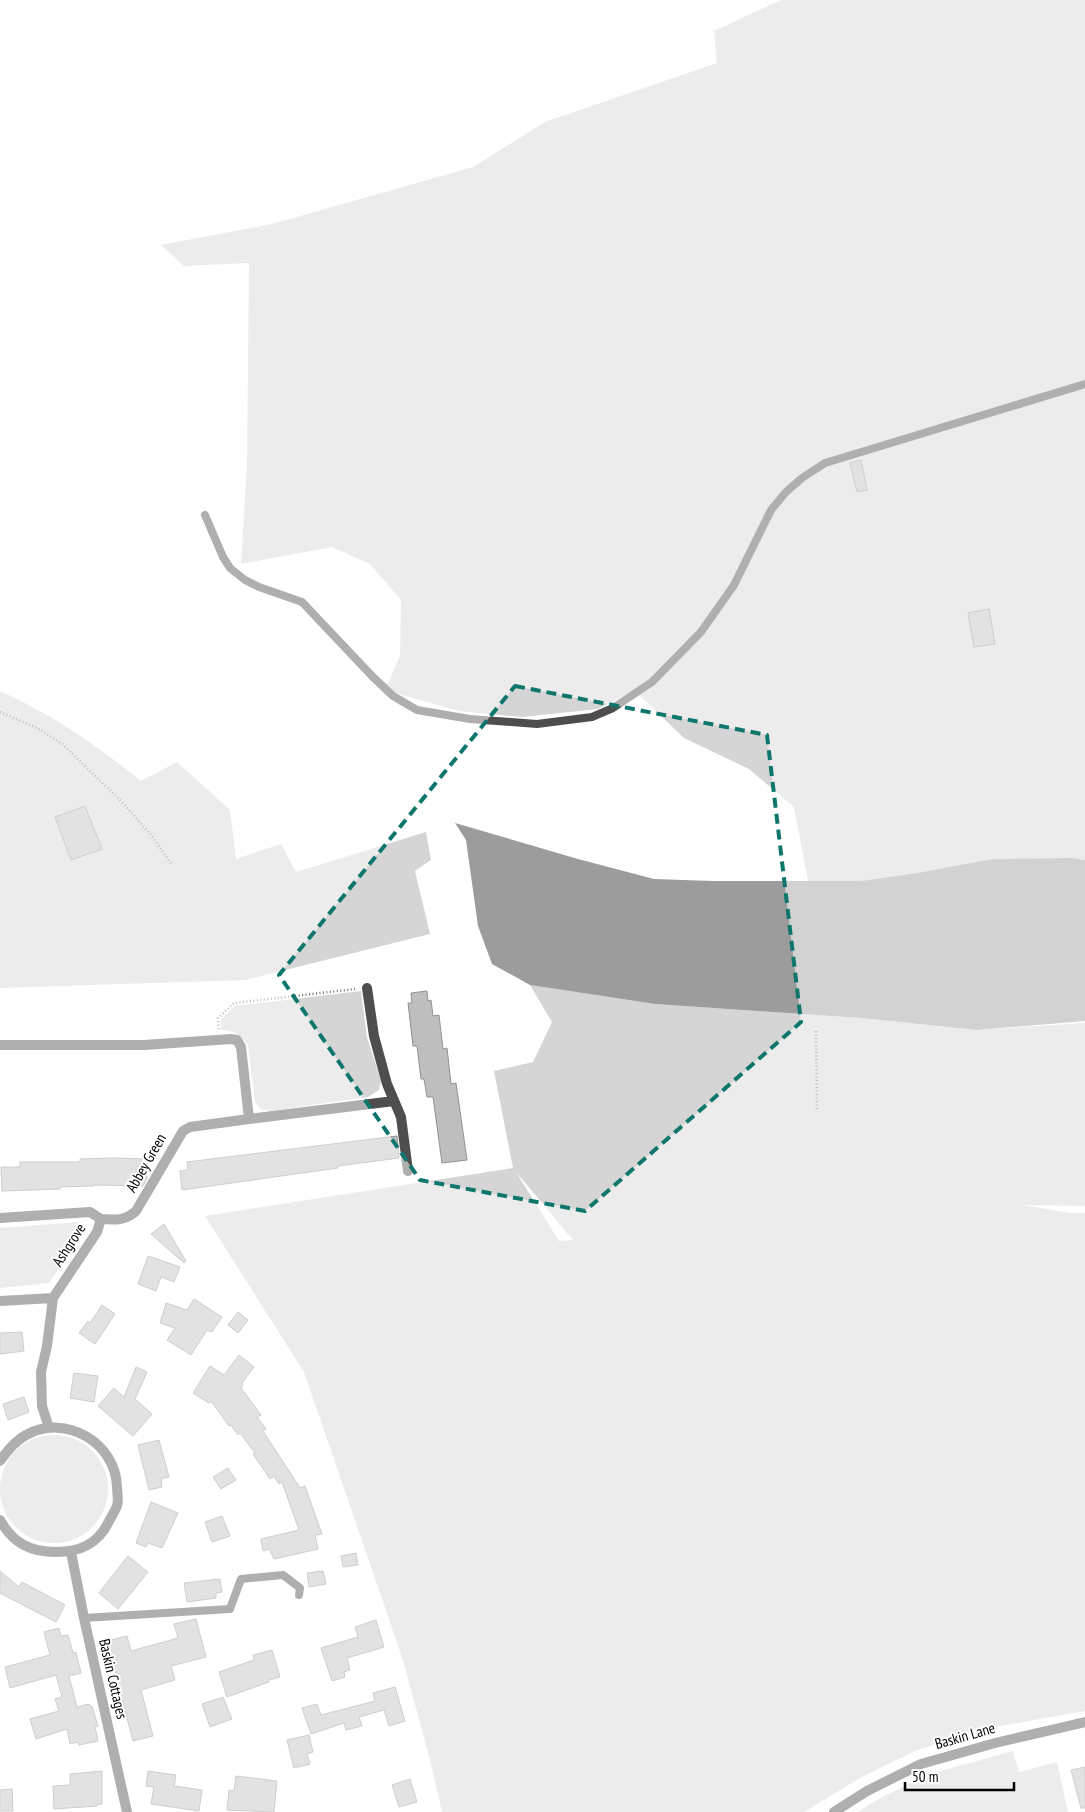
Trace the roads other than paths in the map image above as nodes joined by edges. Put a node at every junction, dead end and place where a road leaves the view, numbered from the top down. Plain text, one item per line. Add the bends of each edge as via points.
1 (1085, 384) edge
2 (205, 515) dead end
3 (367, 988) road end
4 (0, 1045) edge
5 (394, 1101) junction
6 (249, 1119) junction
7 (408, 1171) dead end
8 (0, 1218) edge
9 (101, 1219) junction
10 (53, 1298) junction
11 (0, 1301) edge
12 (49, 1428) junction
13 (0, 1462) edge
14 (1, 1522) edge
15 (71, 1552) junction
16 (299, 1595) dead end
17 (84, 1618) junction
18 (1085, 1722) edge
19 (127, 1812) edge
20 (834, 1812) edge

1 - 2 lane via 825,463 802,478 771,510 734,585 701,632 652,682 613,708 592,717 537,724 470,719 416,710 393,696 302,602 259,587 230,568
3 - 5 street via 374,1036
4 - 6 street via 237,1040 245,1068
5 - 6 street, Abbey Green
5 - 7 street via 401,1117
6 - 9 street, Abbey Green via 190,1127 183,1131 136,1211 129,1218
8 - 9 street, Ashgrove via 90,1212
9 - 10 street, Ashgrove via 97,1232
10 - 11 street
10 - 12 street, Ashgrove via 41,1372 42,1406
12 - 13 street via 27,1434 10,1448
12 - 15 street via 72,1430 95,1441 117,1474 117,1504 103,1532 89,1544
14 - 15 street via 18,1541 34,1550
15 - 17 street, Baskin Cottages
16 - 17 lane via 300,1588 283,1575 241,1579 230,1609
17 - 19 street, Baskin Cottages
18 - 20 street, Baskin Lane via 921,1764

